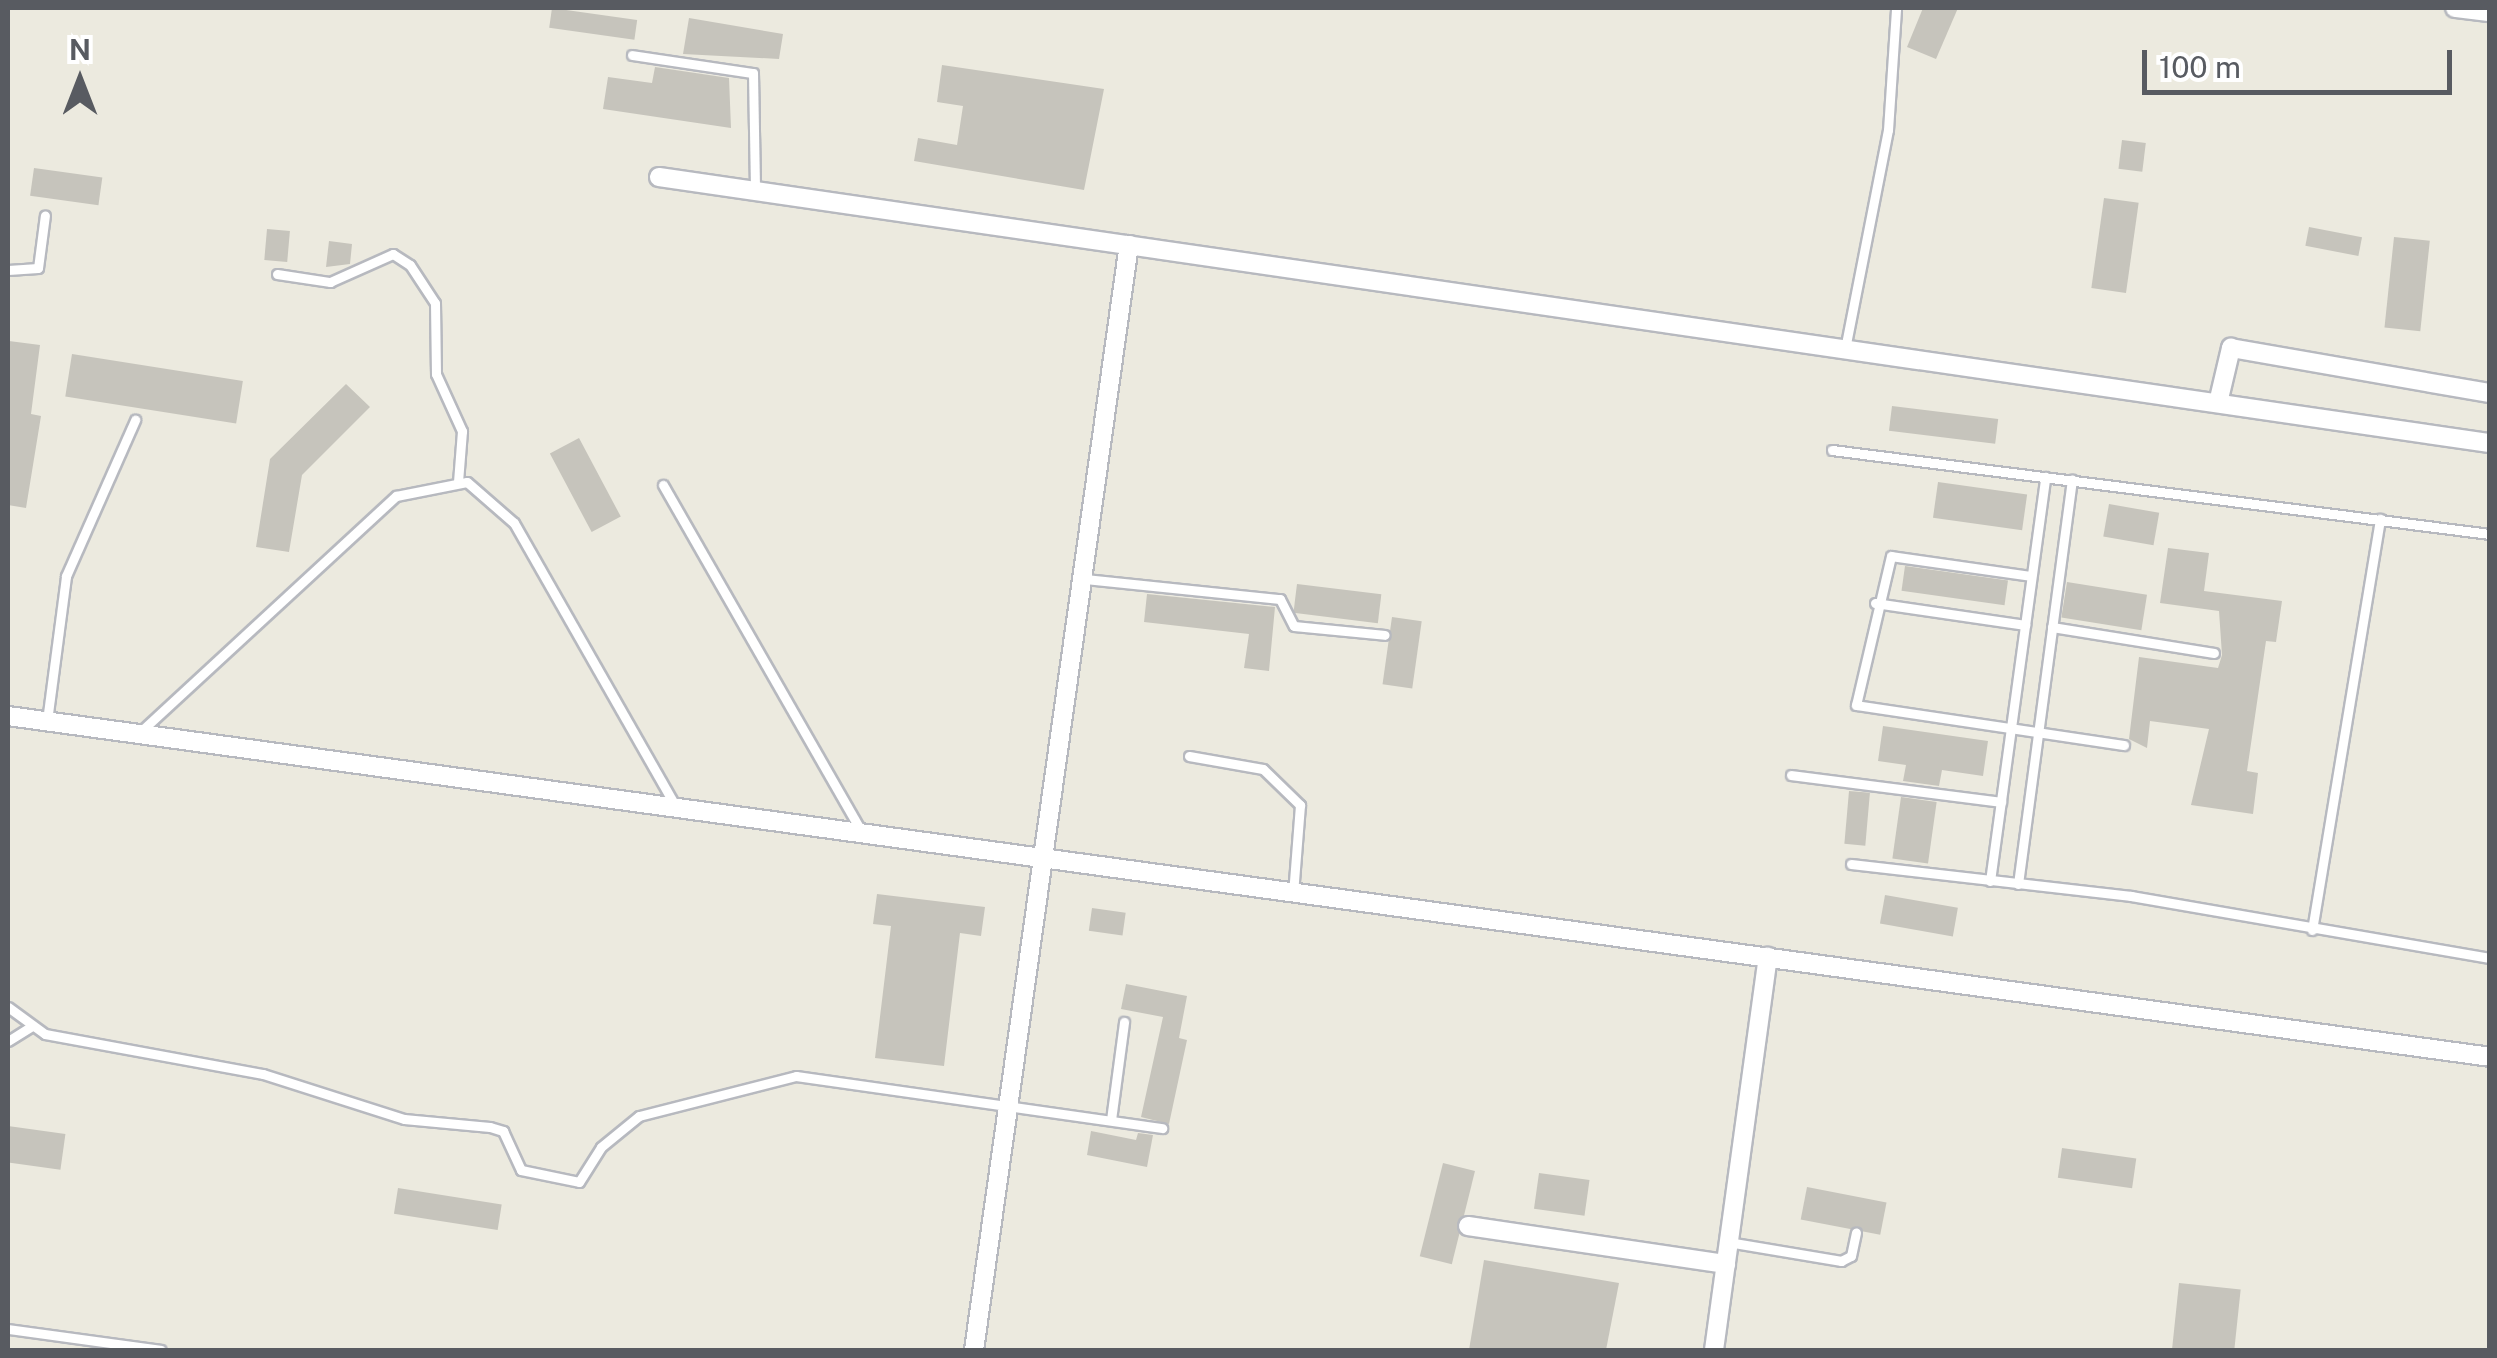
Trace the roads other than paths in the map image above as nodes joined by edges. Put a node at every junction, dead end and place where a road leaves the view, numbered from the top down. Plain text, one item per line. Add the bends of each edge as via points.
1 (1896, 8) edge
2 (2455, 8) edge
3 (2490, 12) edge
4 (632, 55) dead end
5 (658, 176) dead end
6 (755, 190) junction
7 (45, 215) dead end
8 (1129, 245) junction
9 (8, 270) edge
10 (276, 274) dead end
11 (1845, 349) junction
12 (2490, 393) edge
13 (2218, 403) junction
14 (135, 420) dead end
15 (2490, 443) edge
16 (1832, 450) dead end
17 (2045, 477) junction
18 (2072, 480) junction
19 (458, 482) junction
20 (662, 485) dead end
21 (2380, 519) junction
22 (2490, 534) edge
23 (2032, 576) junction
24 (1085, 579) junction
25 (1875, 603) junction
26 (2025, 626) junction
27 (2052, 627) junction
28 (1385, 636) dead end
29 (2214, 652) dead end
30 (8, 716) edge
31 (47, 721) junction
32 (2011, 732) junction
33 (138, 734) junction
34 (2038, 735) junction
35 (2124, 745) dead end
36 (1189, 756) dead end
37 (1791, 775) dead end
38 (2001, 802) junction
39 (675, 805) junction
40 (864, 835) junction
41 (1043, 859) junction
42 (1850, 864) dead end
43 (1990, 881) junction
44 (2018, 884) junction
45 (1293, 893) junction
46 (2312, 930) junction
47 (1768, 957) junction
48 (2490, 958) edge
49 (8, 1007) edge
50 (1124, 1022) dead end
51 (32, 1026) junction
52 (8, 1041) edge
53 (2490, 1058) edge
54 (1008, 1104) junction
55 (1111, 1120) junction
56 (1162, 1128) dead end
57 (1468, 1226) dead end
58 (1856, 1233) dead end
59 (1728, 1242) junction
60 (1726, 1264) junction
61 (8, 1329) edge
62 (161, 1350) edge
63 (974, 1350) edge
64 (1714, 1350) edge

1 - 11 lane via 1888,130
2 - 3 street
4 - 6 lane via 753,74
5 - 6 street
6 - 8 street
7 - 9 lane via 38,268
8 - 11 street
8 - 24 street
10 - 19 lane via 330,282 385,255 410,266 435,303 436,374 462,432
11 - 13 street
12 - 13 street via 2232,348
13 - 15 street
14 - 31 lane via 66,576
16 - 17 lane
17 - 18 lane
17 - 23 lane
18 - 21 lane
18 - 27 lane
19 - 33 lane via 396,496
19 - 39 lane via 480,490 514,523
20 - 40 lane
21 - 22 lane
21 - 46 lane
23 - 25 lane via 1891,556
23 - 26 lane
24 - 28 lane via 1280,599 1294,626
24 - 41 street
25 - 26 lane
25 - 32 lane via 1856,706
26 - 32 lane
27 - 29 lane
27 - 34 lane
30 - 31 street
31 - 33 street
32 - 34 lane
32 - 38 lane
33 - 39 street
34 - 35 lane
34 - 44 lane
36 - 45 lane via 1262,770 1300,806
37 - 38 lane
38 - 43 lane
39 - 40 street
40 - 41 street
41 - 45 street
41 - 54 street
42 - 43 lane
43 - 44 lane
44 - 46 lane
45 - 47 street
46 - 48 lane
47 - 53 street
47 - 59 street
49 - 51 lane
50 - 55 lane
51 - 52 lane
51 - 54 lane via 263,1074 404,1120 490,1126 503,1132 522,1170 579,1182 601,1147 640,1116 772,1079 851,1078
54 - 55 lane
54 - 63 street
55 - 56 lane
57 - 60 street
58 - 59 lane via 1851,1256 1841,1261
59 - 60 street
60 - 64 street
61 - 62 lane

